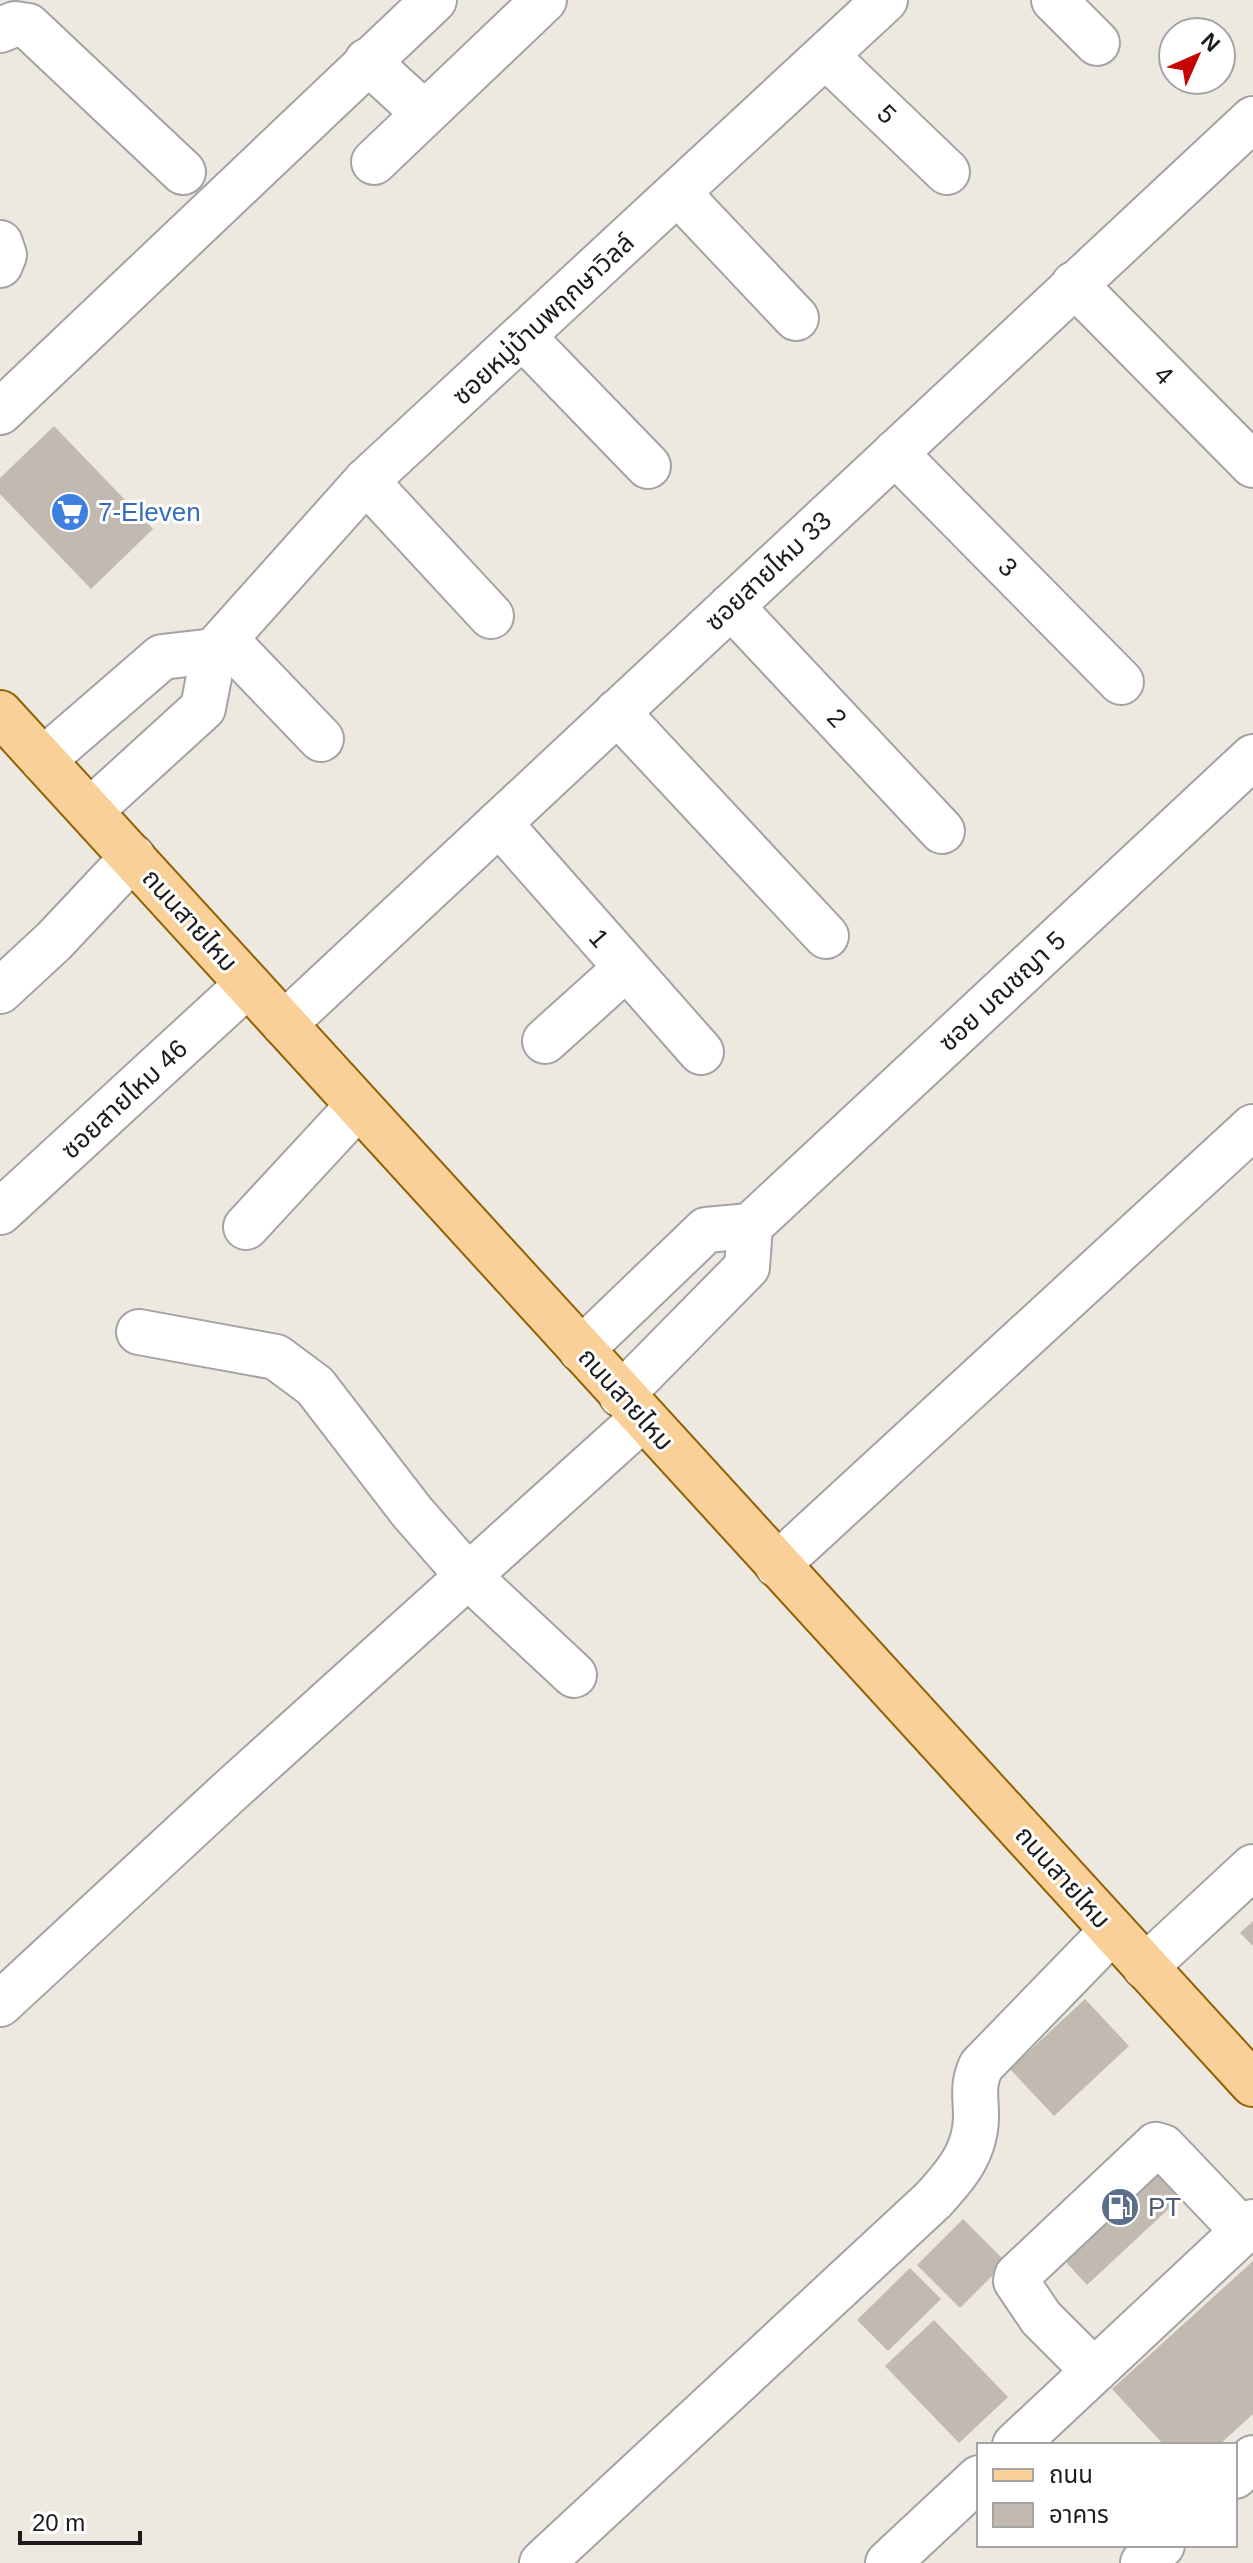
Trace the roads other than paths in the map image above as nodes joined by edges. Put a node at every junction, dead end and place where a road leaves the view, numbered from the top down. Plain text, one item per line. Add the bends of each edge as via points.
1 (434, 0) edge
2 (544, 0) edge
3 (885, 0) edge
4 (1054, 0) edge
5 (0, 30) edge
6 (1097, 43) dead end
7 (826, 56) junction
8 (367, 61) junction
9 (424, 113) junction
10 (1253, 119) edge
11 (374, 162) dead end
12 (183, 172) dead end
13 (947, 172) dead end
14 (678, 193) junction
15 (0, 243) edge
16 (0, 265) edge
17 (1074, 284) junction
18 (796, 318) dead end
19 (524, 338) junction
20 (0, 412) edge
21 (895, 453) junction
22 (1253, 465) edge
23 (648, 466) dead end
24 (366, 481) junction
25 (731, 606) junction
26 (491, 616) dead end
27 (220, 645) junction
28 (1121, 682) dead end
29 (617, 712) junction
30 (0, 713) edge
31 (321, 739) dead end
32 (1253, 757) edge
33 (43, 760) junction
34 (90, 811) junction
35 (499, 823) junction
36 (942, 831) dead end
37 (133, 857) junction
38 (826, 936) dead end
39 (626, 968) junction
40 (247, 985) junction
41 (0, 991) edge
42 (284, 1024) junction
43 (545, 1041) dead end
44 (701, 1052) dead end
45 (357, 1107) junction
46 (1253, 1127) edge
47 (0, 1212) edge
48 (750, 1226) junction
49 (246, 1227) dead end
50 (139, 1332) dead end
51 (581, 1350) junction
52 (632, 1406) junction
53 (777, 1565) junction
54 (468, 1576) junction
55 (574, 1675) dead end
56 (1253, 1867) edge
57 (1112, 1931) junction
58 (1145, 1967) junction
59 (0, 2004) edge
60 (1253, 2084) edge
61 (1248, 2226) edge
62 (1094, 2371) junction
63 (1017, 2443) edge
64 (1253, 2458) edge
65 (1237, 2474) edge
66 (977, 2480) edge
67 (1160, 2547) edge
68 (542, 2563) edge
69 (888, 2563) edge
70 (1143, 2563) edge

1 - 8 street
2 - 9 street
3 - 7 street, ซอยหมู่บ้านพฤกษาวิลล์
4 - 6 street
5 - 12 street via 28,26
7 - 13 street, 5
7 - 14 street, ซอยหมู่บ้านพฤกษาวิลล์
8 - 9 street
8 - 20 street
9 - 11 street
10 - 17 street, ซอยสายไหม 33
14 - 18 street
14 - 19 street, ซอยหมู่บ้านพฤกษาวิลล์
15 - 16 street
17 - 21 street, ซอยสายไหม 33
17 - 22 street, 4
19 - 23 street
19 - 24 street, ซอยหมู่บ้านพฤกษาวิลล์
21 - 25 street, ซอยสายไหม 33
21 - 28 street, 3
24 - 26 street
24 - 27 street, ซอยหมู่บ้านพฤกษาวิลล์
25 - 29 street, ซอยสายไหม 33
25 - 36 street, 2
27 - 31 street
27 - 33 street via 162,657
27 - 34 street via 203,708
29 - 35 street, ซอยสายไหม 33
29 - 38 street
30 - 33 main road, ถนนสายไหม
32 - 48 street, ซอย มณชญา 5
33 - 34 main road, ถนนสายไหม
34 - 37 main road, ถนนสายไหม
35 - 39 street, 1
35 - 42 street, ซอยสายไหม 33
37 - 40 main road, ถนนสายไหม
37 - 41 street
39 - 43 street
39 - 44 street, 1
40 - 42 main road, ถนนสายไหม
40 - 47 street, ซอยสายไหม 46
42 - 45 main road, ถนนสายไหม
45 - 49 street
45 - 51 main road, ถนนสายไหม
46 - 53 street
48 - 51 street via 706,1230
48 - 52 street via 747,1267
50 - 54 street via 276,1357 315,1386
51 - 52 main road, ถนนสายไหม
52 - 53 main road, ถนนสายไหม
52 - 54 street
53 - 57 main road, ถนนสายไหม
54 - 55 street
54 - 59 street
56 - 58 street
57 - 58 main road, ถนนสายไหม
57 - 68 street via 981,2066 972,2086 976,2117 971,2148 942,2191
58 - 60 main road, ถนนสายไหม
61 - 62 street
61 - 62 street via 1163,2147 1156,2145 1120,2177 1016,2281 1041,2318
62 - 63 street
64 - 65 street
66 - 69 street
67 - 70 street

